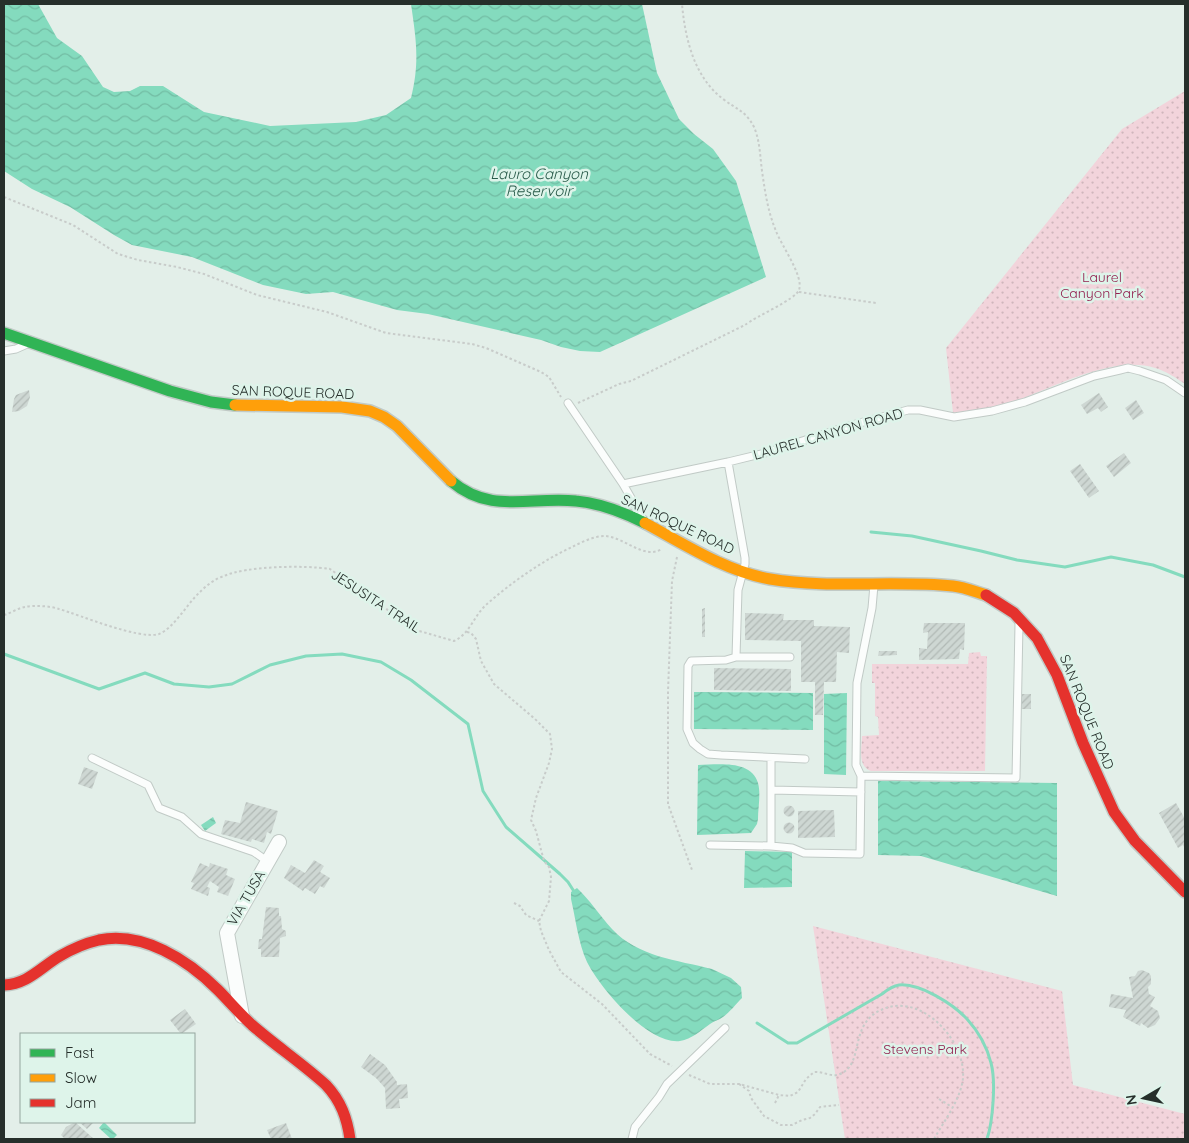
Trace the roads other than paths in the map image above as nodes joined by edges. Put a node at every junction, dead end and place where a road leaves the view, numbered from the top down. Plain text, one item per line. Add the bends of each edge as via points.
1 (4, 333) edge
2 (30, 343) junction
3 (4, 351) edge
4 (1185, 393) edge
5 (570, 405) road end
6 (728, 462) junction
7 (623, 484) junction
8 (646, 523) junction
9 (743, 572) junction
10 (874, 583) junction
11 (1020, 618) junction
12 (736, 657) junction
13 (790, 657) dead end
14 (92, 758) dead end
15 (771, 758) junction
16 (805, 759) dead end
17 (861, 776) junction
18 (771, 790) junction
19 (861, 792) junction
20 (279, 842) dead end
21 (710, 845) dead end
22 (771, 846) junction
23 (267, 862) junction
24 (1185, 892) edge
25 (4, 985) edge
26 (242, 1016) junction
27 (725, 1028) dead end
28 (350, 1139) edge
29 (632, 1139) edge

1 - 2 street, SAN ROQUE ROAD
2 - 3 lane
2 - 8 street, SAN ROQUE ROAD via 196,399 267,407 347,407 370,411 398,426 459,489 482,500 507,503 570,500 614,510
4 - 6 lane, LAUREL CANYON ROAD via 1166,380 1134,370 1120,370 992,411 954,417 908,410
5 - 7 lane
6 - 7 lane, LAUREL CANYON ROAD
6 - 9 lane via 745,558
7 - 8 lane
8 - 9 street, SAN ROQUE ROAD
9 - 10 street, SAN ROQUE ROAD via 797,582
9 - 12 lane via 738,590
10 - 11 street, SAN ROQUE ROAD via 961,587 986,595
10 - 17 lane via 857,683 856,765
11 - 17 lane via 1016,778
11 - 24 street, SAN ROQUE ROAD via 1037,638 1057,675 1114,812 1135,841
12 - 13 lane
12 - 15 lane via 689,662 687,729 693,743 708,754
14 - 23 lane via 148,785 159,808 182,817 201,834 254,852
15 - 16 lane
15 - 18 lane
17 - 19 lane
18 - 19 lane
18 - 22 lane
19 - 22 lane via 860,854 804,853
20 - 23 street, VIA TUSA
21 - 22 lane
23 - 26 street, VIA TUSA via 227,933
25 - 26 street via 18,983 40,972 73,950 105,939 122,938 156,947 185,963 217,989
26 - 28 street via 330,1089 344,1112
27 - 29 lane via 667,1084 635,1127

